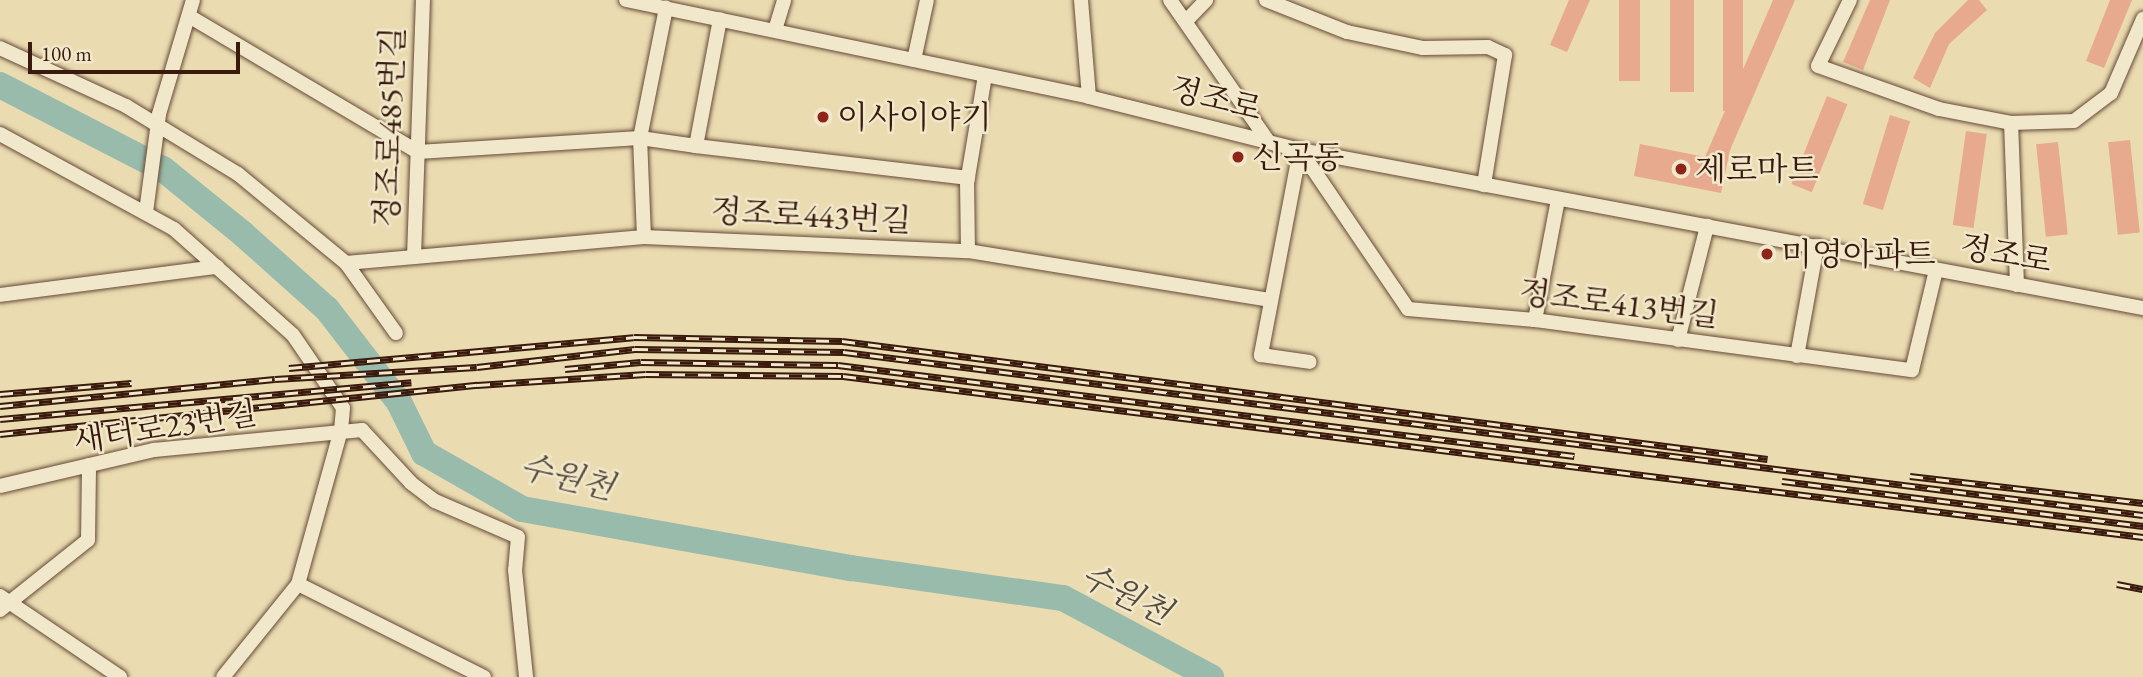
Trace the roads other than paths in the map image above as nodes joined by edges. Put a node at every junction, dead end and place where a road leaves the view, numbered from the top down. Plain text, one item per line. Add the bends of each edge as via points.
1 (193, 0) edge
2 (423, 0) edge
3 (626, 0) edge
4 (784, 0) edge
5 (927, 0) edge
6 (1080, 0) edge
7 (1170, 0) edge
8 (1206, 0) edge
9 (1266, 0) edge
10 (1850, 0) edge
11 (666, 8) junction
12 (189, 16) junction
13 (720, 19) junction
14 (2143, 19) edge
15 (1186, 21) junction
16 (775, 30) junction
17 (0, 48) edge
18 (914, 60) junction
19 (985, 75) junction
20 (1089, 96) junction
21 (2011, 123) junction
22 (158, 133) junction
23 (0, 134) edge
24 (640, 138) junction
25 (1268, 141) junction
26 (696, 146) junction
27 (1300, 150) junction
28 (418, 152) junction
29 (968, 180) junction
30 (1485, 185) junction
31 (1558, 199) junction
32 (148, 205) junction
33 (1707, 226) junction
34 (644, 237) junction
35 (1818, 246) junction
36 (968, 251) junction
37 (414, 257) junction
38 (346, 263) junction
39 (217, 267) junction
40 (1936, 270) junction
41 (2017, 285) junction
42 (0, 295) edge
43 (1270, 300) junction
44 (2143, 308) edge
45 (1535, 320) junction
46 (396, 333) dead end
47 (1678, 340) junction
48 (1797, 355) junction
49 (1310, 362) dead end
50 (341, 430) junction
51 (89, 466) junction
52 (0, 486) edge
53 (298, 584) junction
54 (7, 599) edge
55 (0, 610) edge
56 (120, 677) edge
57 (223, 677) edge
58 (484, 677) edge
59 (526, 677) edge

1 - 12 street
2 - 28 street, 정조로485번길
3 - 11 street, 정조로
4 - 16 street
5 - 18 street
6 - 20 street
7 - 15 street
8 - 15 street
9 - 30 street via 1347,32 1423,48 1488,47 1505,55
10 - 21 street via 1818,66 1939,109
11 - 13 street, 정조로
11 - 24 street
12 - 22 street
12 - 28 street
13 - 16 street, 정조로
13 - 26 street
14 - 21 street via 2111,93 2074,121
15 - 25 street
16 - 18 street, 정조로
17 - 22 street
18 - 19 street, 정조로
19 - 20 street, 정조로
19 - 29 street
20 - 25 street, 정조로
21 - 41 street
22 - 32 street
22 - 38 street via 238,174
23 - 32 street
24 - 26 street
24 - 28 street
24 - 34 street
25 - 27 street, 정조로
26 - 29 street
27 - 30 street, 정조로
27 - 43 street
27 - 45 street, 정조로413번길 via 1408,309
28 - 37 street, 정조로485번길
29 - 36 street
30 - 31 street, 정조로
31 - 33 street, 정조로
31 - 45 street
32 - 39 street
33 - 35 street, 정조로
33 - 47 street
34 - 36 street, 정조로443번길
34 - 37 street, 정조로443번길
35 - 40 street, 정조로
35 - 48 street
36 - 43 street, 정조로443번길
37 - 38 street, 정조로443번길
38 - 46 street
39 - 42 street
39 - 50 street via 293,335 342,408
40 - 41 street, 정조로
40 - 48 street, 정조로413번길 via 1912,370
41 - 44 street, 정조로
43 - 49 street via 1261,355
45 - 47 street, 정조로413번길
47 - 48 street, 정조로413번길
50 - 51 street, 새터로23번길 via 154,450
50 - 53 street
50 - 59 street via 362,430 411,483 435,501 518,537 515,570
51 - 52 street, 새터로23번길
51 - 54 street via 88,540
53 - 57 street
53 - 58 street
54 - 55 street
54 - 56 street

